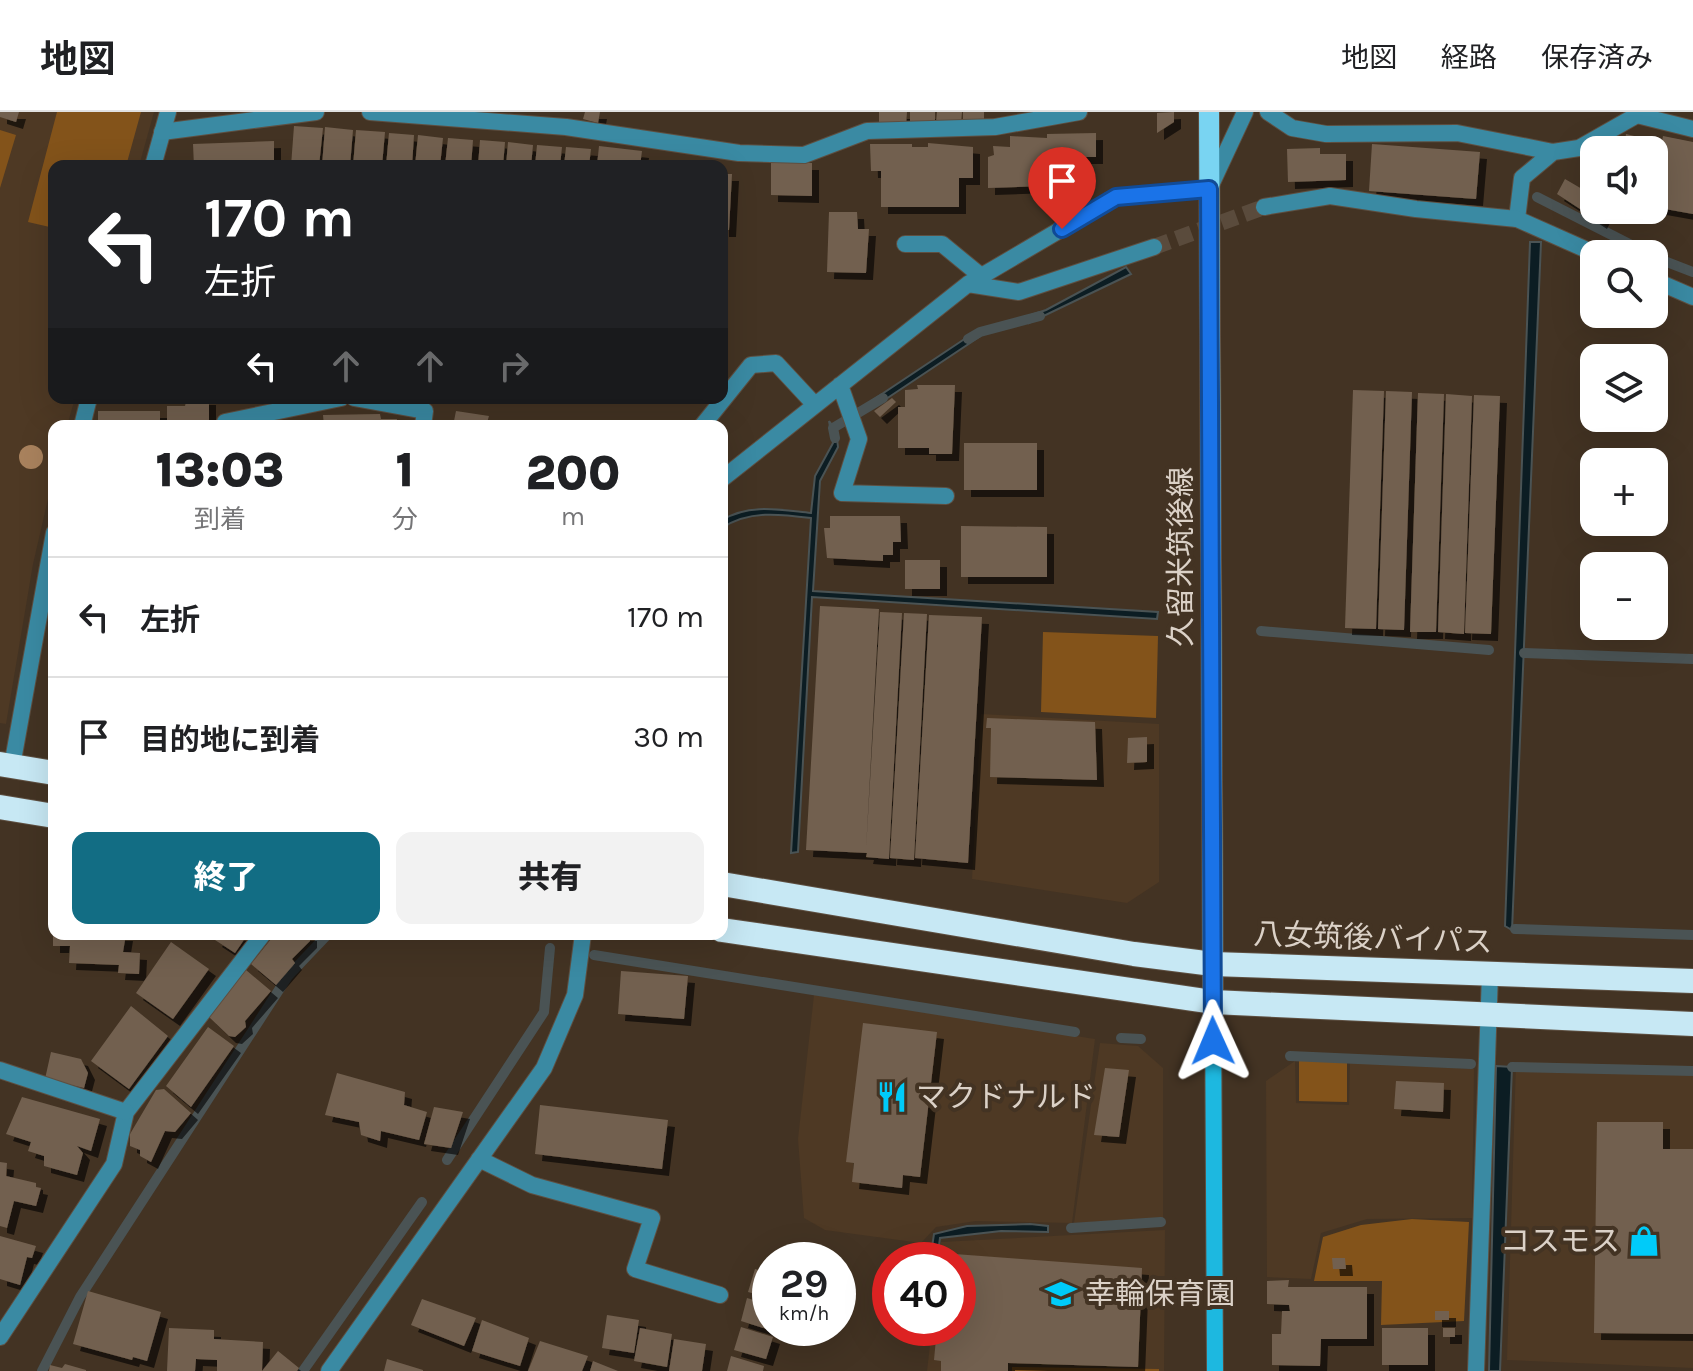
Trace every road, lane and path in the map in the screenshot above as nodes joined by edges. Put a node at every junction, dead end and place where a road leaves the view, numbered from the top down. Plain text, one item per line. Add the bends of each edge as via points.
1 (168, 112) edge
2 (316, 112) edge
3 (370, 112) edge
4 (1079, 112) edge
5 (1209, 112) edge
6 (1245, 112) edge
7 (1268, 112) edge
8 (1693, 129) edge
9 (162, 132) junction
10 (1553, 152) junction
11 (155, 160) edge
12 (1209, 189) junction
13 (1264, 207) tunnel mouth
14 (1517, 219) junction
15 (905, 244) dead end
16 (1154, 247) tunnel mouth
17 (1580, 247) edge
18 (974, 280) junction
19 (1668, 286) edge
20 (1693, 297) edge
21 (840, 385) junction
22 (728, 394) edge
23 (312, 404) edge
24 (387, 404) edge
25 (720, 404) edge
26 (815, 405) junction
27 (235, 420) edge
28 (424, 420) edge
29 (707, 420) edge
30 (728, 474) edge
31 (946, 496) dead end
32 (48, 562) edge
33 (6, 765) edge
34 (48, 772) edge
35 (0, 807) edge
36 (48, 815) edge
37 (728, 885) edge
38 (728, 931) edge
39 (258, 940) edge
40 (582, 940) edge
41 (1213, 964) junction
42 (1490, 974) junction
43 (1693, 981) edge
44 (1213, 1002) junction
45 (1488, 1016) junction
46 (1693, 1024) edge
47 (0, 1070) edge
48 (126, 1112) junction
49 (479, 1159) junction
50 (720, 1295) dead end
51 (0, 1337) edge
52 (329, 1371) edge
53 (1215, 1371) edge
54 (1476, 1371) edge

1 - 9 street
2 - 9 street
3 - 4 street via 566,127 739,153 804,155 867,131 995,127
5 - 12 main road, 久留米筑後線
6 - 12 street
7 - 10 street via 1292,128 1326,134 1457,133
8 - 10 street via 1637,115 1579,148
9 - 11 street
10 - 14 street via 1522,178
12 - 18 street via 1116,197
12 - 41 main road, 久留米筑後線
13 - 14 street via 1330,196
14 - 17 street
15 - 18 street via 942,244
16 - 18 street via 1019,292
18 - 21 street
19 - 20 street
21 - 26 street
21 - 31 street via 859,439 842,493
22 - 26 street via 751,365 776,363
23 - 27 street
24 - 28 street via 425,411
25 - 29 street
26 - 30 street
32 - 33 street
33 - 34 highway
35 - 36 highway
37 - 41 highway, 八女筑後バイパス
38 - 44 highway
39 - 48 street
40 - 49 street via 575,995 544,1068
41 - 42 highway, 八女筑後バイパス
41 - 44 main road, 久留米筑後線
42 - 43 highway, 八女筑後バイパス
42 - 45 street
44 - 45 highway
44 - 53 street
45 - 46 highway
45 - 54 street
47 - 48 street
48 - 51 street via 114,1164
49 - 50 street via 532,1185 652,1218 635,1269
49 - 52 street

